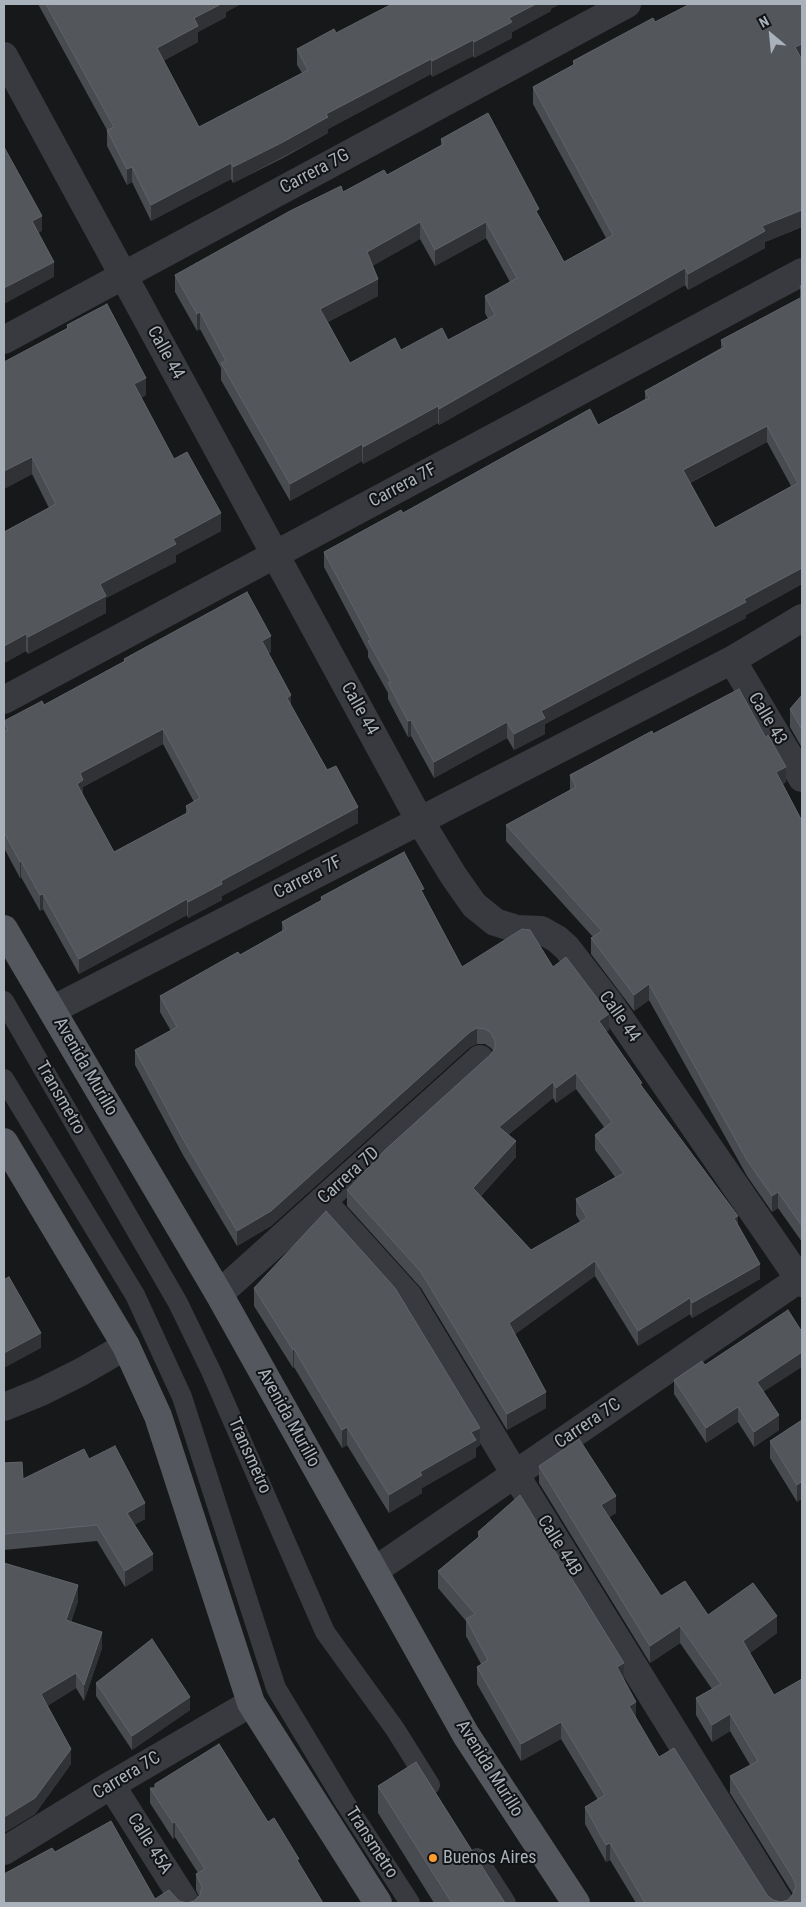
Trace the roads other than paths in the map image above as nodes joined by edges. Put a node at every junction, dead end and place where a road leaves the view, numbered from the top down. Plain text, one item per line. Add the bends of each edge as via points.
1 (627, 4) edge
2 (4, 56) edge
3 (802, 272) edge
4 (123, 275) junction
5 (4, 340) edge
6 (275, 555) junction
7 (802, 618) edge
8 (732, 660) junction
9 (4, 700) edge
10 (802, 778) edge
11 (420, 821) junction
12 (4, 929) edge
13 (4, 1001) edge
14 (52, 1010) junction
15 (480, 1059) dead end
16 (4, 1079) edge
17 (4, 1142) edge
18 (322, 1201) junction
19 (801, 1280) edge
20 (219, 1294) junction
21 (126, 1346) junction
22 (4, 1407) edge
23 (515, 1474) junction
24 (374, 1571) junction
25 (251, 1703) junction
26 (111, 1785) junction
27 (442, 1804) edge
28 (469, 1845) edge
29 (4, 1851) edge
30 (186, 1903) edge
31 (378, 1903) edge
32 (410, 1903) edge
33 (506, 1903) edge
34 (576, 1903) edge
35 (780, 1903) edge

1 - 4 street, Carrera 7G
2 - 4 street, Calle 44
3 - 6 street, Carrera 7F
4 - 5 street, Carrera 7G
4 - 6 street, Calle 44
6 - 9 street, Carrera 7F
6 - 11 street, Calle 44
7 - 8 street, Carrera 7F
8 - 10 street, Calle 43
8 - 11 street, Carrera 7F
11 - 14 street, Carrera 7F
11 - 19 street, Calle 44 via 474,905 495,922 517,929 541,930 557,939 576,959
12 - 14 main road, Avenida Murillo
13 - 27 lane, Transmetro via 178,1303 326,1632 395,1729
14 - 20 main road, Avenida Murillo
15 - 18 street, Carrera 7D
16 - 32 lane, Transmetro via 135,1295 182,1397 276,1688
17 - 21 main road
18 - 20 street, Carrera 7D
18 - 23 street, Calle 44B via 408,1296
19 - 23 street, Carrera 7C
20 - 24 main road, Avenida Murillo
21 - 22 street via 81,1372
21 - 25 main road via 158,1416
23 - 24 street, Carrera 7C
23 - 35 street, Calle 44B
24 - 34 main road, Avenida Murillo via 466,1736
25 - 26 street, Carrera 7C
25 - 31 main road
26 - 29 street, Carrera 7C
26 - 30 street, Calle 45A
28 - 33 lane

